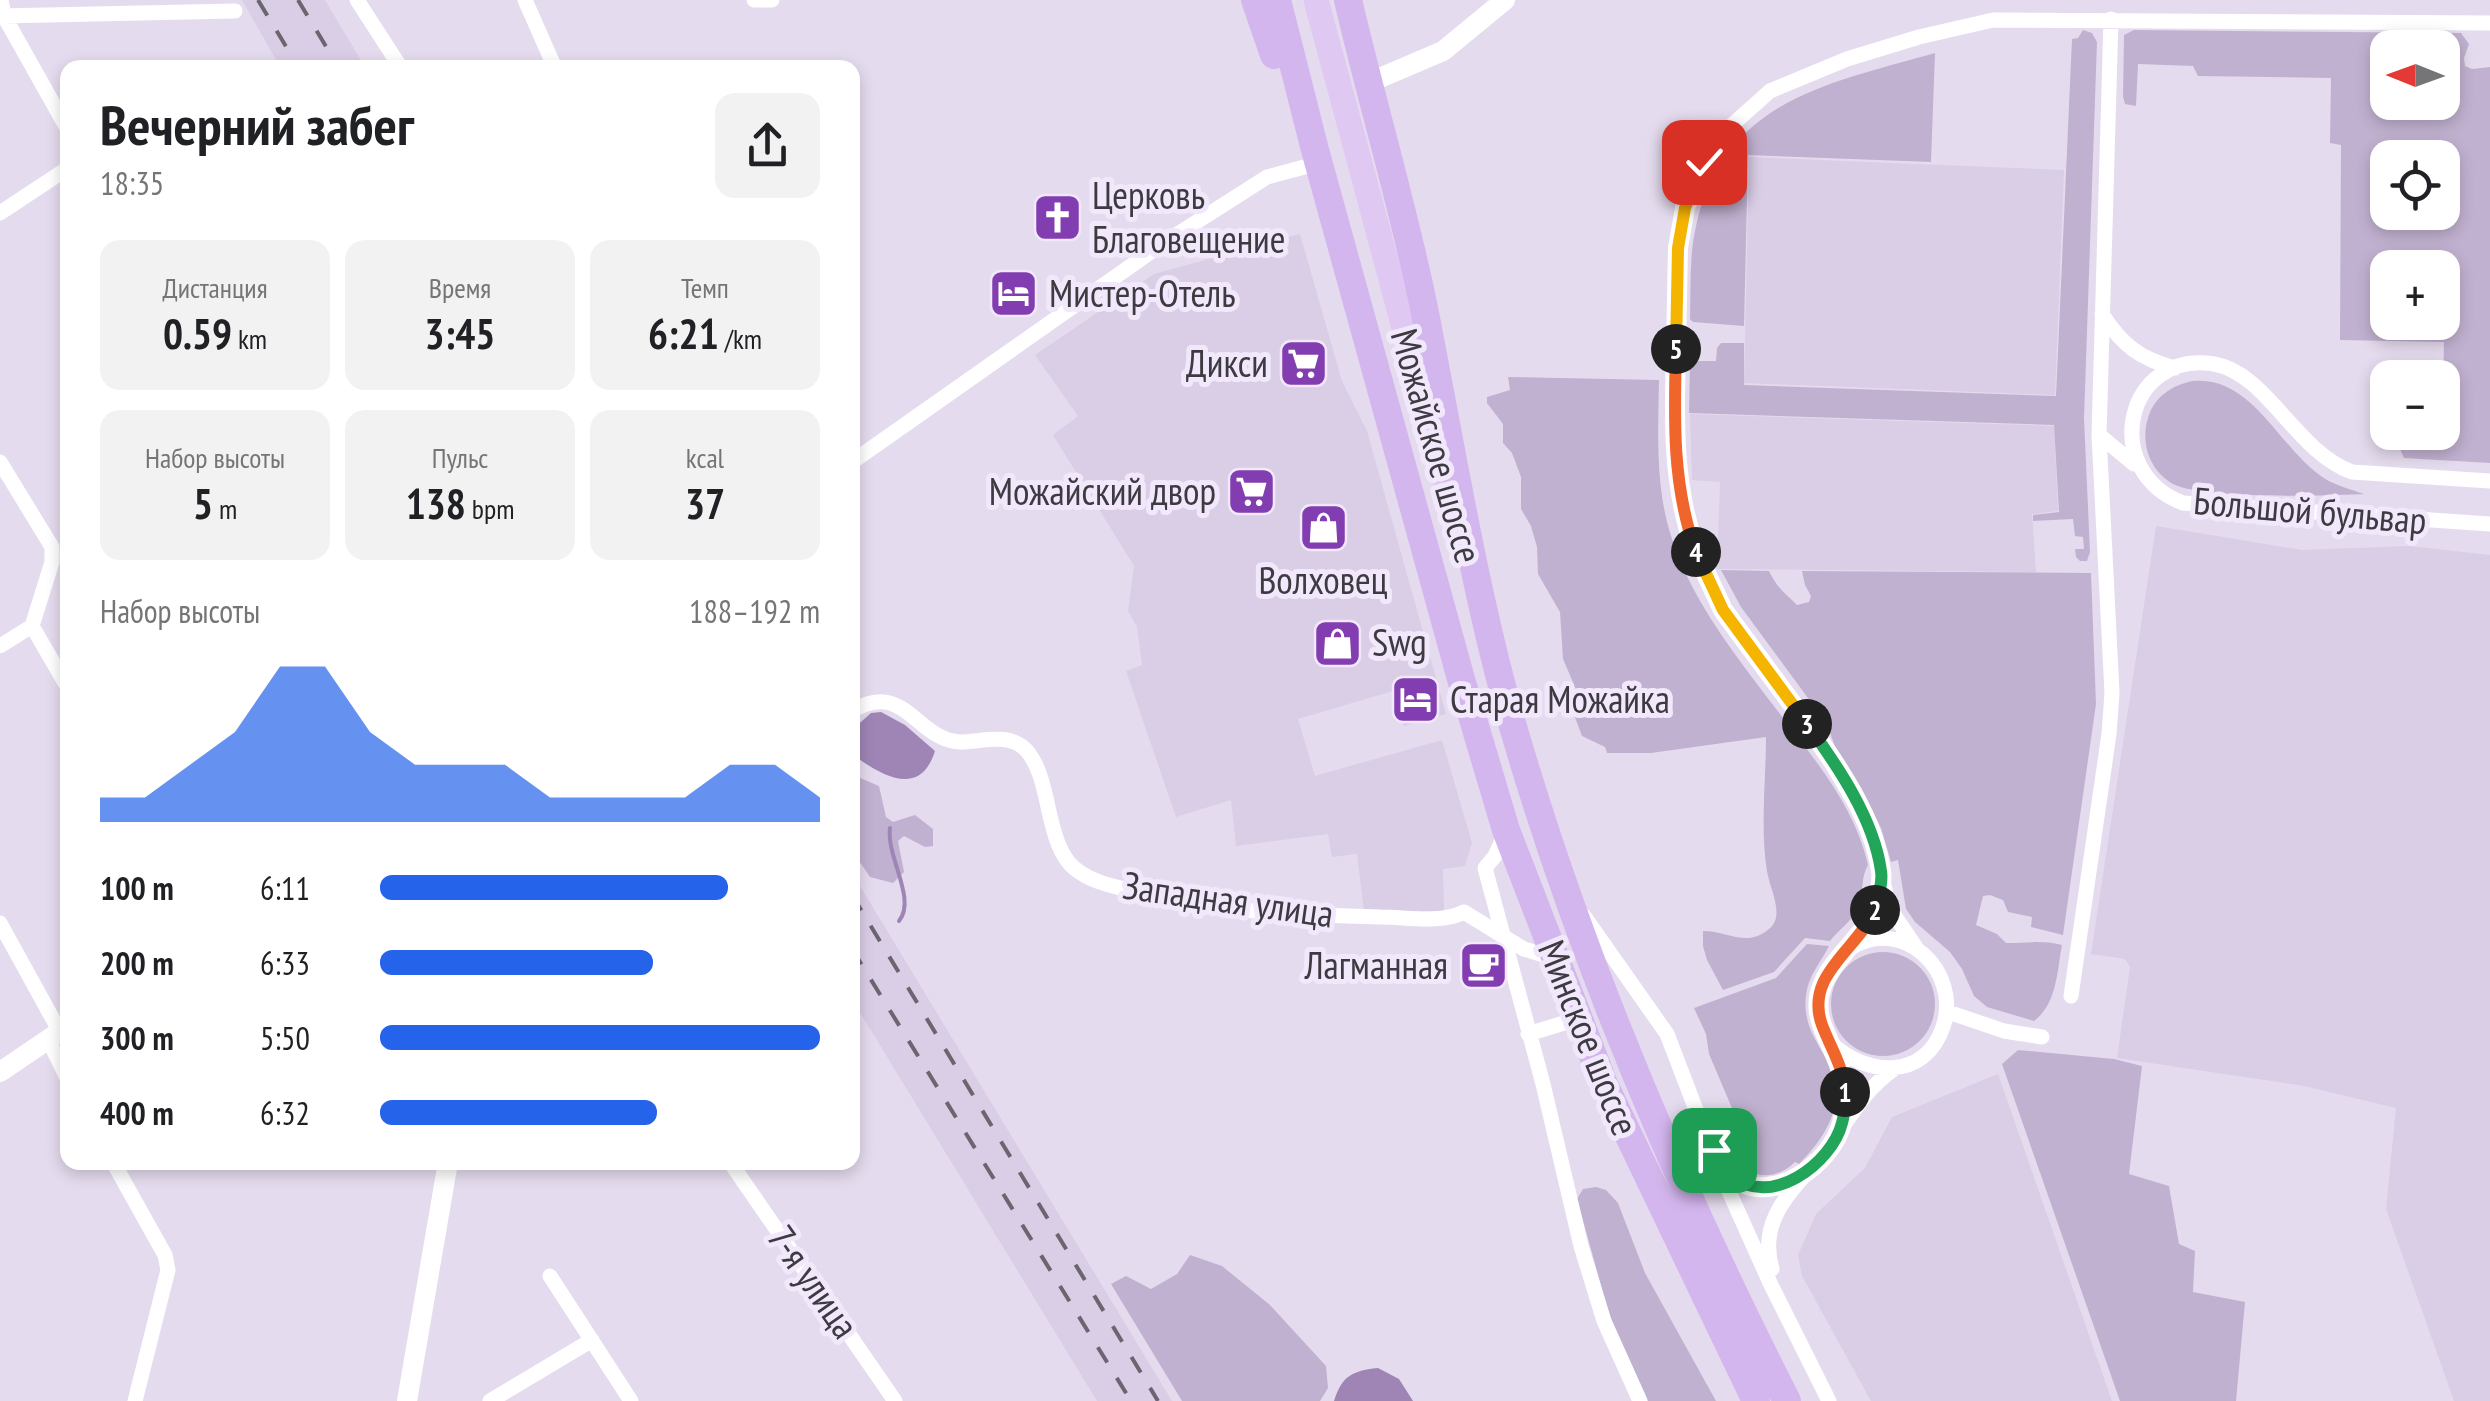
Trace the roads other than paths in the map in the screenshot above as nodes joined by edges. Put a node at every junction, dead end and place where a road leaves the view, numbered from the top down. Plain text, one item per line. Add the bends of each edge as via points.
1 (357, 0) edge
2 (526, 0) edge
3 (754, 0) edge
4 (772, 0) edge
5 (1256, 0) edge
6 (1277, 0) edge
7 (1316, 0) edge
8 (1348, 0) edge
9 (1505, 0) edge
10 (2, 11) edge
11 (235, 11) dead end
12 (2111, 19) junction
13 (2490, 22) edge
14 (395, 60) edge
15 (551, 60) edge
16 (1368, 84) junction
17 (60, 116) edge
18 (1317, 157) junction
19 (60, 173) edge
20 (0, 213) edge
21 (2102, 314) junction
22 (2176, 368) junction
23 (2099, 435) junction
24 (860, 456) edge
25 (0, 462) edge
26 (2142, 472) junction
27 (2490, 482) edge
28 (2490, 524) edge
29 (60, 542) edge
30 (52, 547) junction
31 (1480, 605) junction
32 (32, 626) junction
33 (0, 646) edge
34 (60, 674) edge
35 (860, 706) edge
36 (1488, 777) joint
37 (1506, 830) junction
38 (1882, 875) junction
39 (1565, 890) junction
40 (0, 923) edge
41 (1500, 934) junction
42 (1851, 948) junction
43 (1917, 949) junction
44 (1554, 958) junction
45 (2072, 996) dead end
46 (1948, 1012) junction
47 (1577, 1019) junction
48 (59, 1032) edge
49 (1528, 1034) junction
50 (2042, 1037) dead end
51 (1831, 1043) junction
52 (1894, 1069) junction
53 (0, 1072) edge
54 (1842, 1126) junction
55 (1714, 1150) junction
56 (118, 1170) edge
57 (447, 1170) edge
58 (736, 1170) edge
59 (1797, 1180) junction
60 (550, 1276) dead end
61 (1781, 1301) junction
62 (592, 1340) junction
63 (136, 1401) edge
64 (407, 1401) edge
65 (490, 1401) edge
66 (631, 1401) edge
67 (895, 1401) edge
68 (1639, 1401) edge
69 (1756, 1401) edge
70 (1787, 1401) edge
71 (1830, 1401) edge

1 - 14 street
2 - 15 street
3 - 4 street
5 - 18 highway
6 - 18 highway, Можайское шоссе
7 - 31 main road, Можайское шоссе
8 - 16 highway
9 - 16 street via 1443,51
10 - 11 street
10 - 17 street
12 - 13 street
12 - 21 street
12 - 38 street via 1994,20 1847,59 1770,91 1704,162 1685,208 1678,248 1675,464 1687,526 1723,610 1822,744 1859,810
16 - 31 highway via 1423,304
18 - 24 street via 1267,177 1162,244
18 - 36 highway, Можайское шоссе
19 - 20 street
21 - 22 street via 2136,354
21 - 23 street
22 - 26 street, Большой бульвар via 2149,386 2135,411 2132,450
22 - 27 street, Большой бульвар via 2202,363 2240,373 2315,451 2352,472
23 - 26 street
23 - 45 street via 2112,694
25 - 30 street
26 - 28 street, Большой бульвар via 2162,494 2183,503
29 - 30 street
30 - 32 street
31 - 39 highway, Можайское шоссе
32 - 33 street
32 - 34 street
35 - 41 street, Западная улица via 882,700 958,742 1017,742 1034,762 1062,853 1097,882 1185,902 1293,915 1440,918 1464,912
36 - 37 highway, Минское шоссе
37 - 41 street via 1484,868
37 - 44 highway, Минское шоссе
38 - 42 street via 1875,909
38 - 43 street via 1890,909
39 - 55 street via 1661,1024
39 - 70 highway, Минское шоссе via 1675,1171
40 - 48 street
41 - 44 street
41 - 49 street
42 - 43 street via 1884,940
42 - 51 street via 1834,962 1818,1002
43 - 46 street via 1942,976
44 - 47 highway, Минское шоссе
46 - 50 street
46 - 52 street via 1928,1051
47 - 49 street
47 - 69 highway, Минское шоссе
48 - 53 street
49 - 68 street via 1604,1320
51 - 52 street via 1860,1064
51 - 54 street via 1844,1079
52 - 54 street via 1861,1097
54 - 59 street
55 - 59 street via 1746,1184 1761,1188
55 - 61 street
56 - 63 street via 168,1270
57 - 64 street
58 - 67 street, 7-я улица
59 - 61 street via 1768,1239
60 - 62 street
61 - 71 street
62 - 65 street
62 - 66 street

